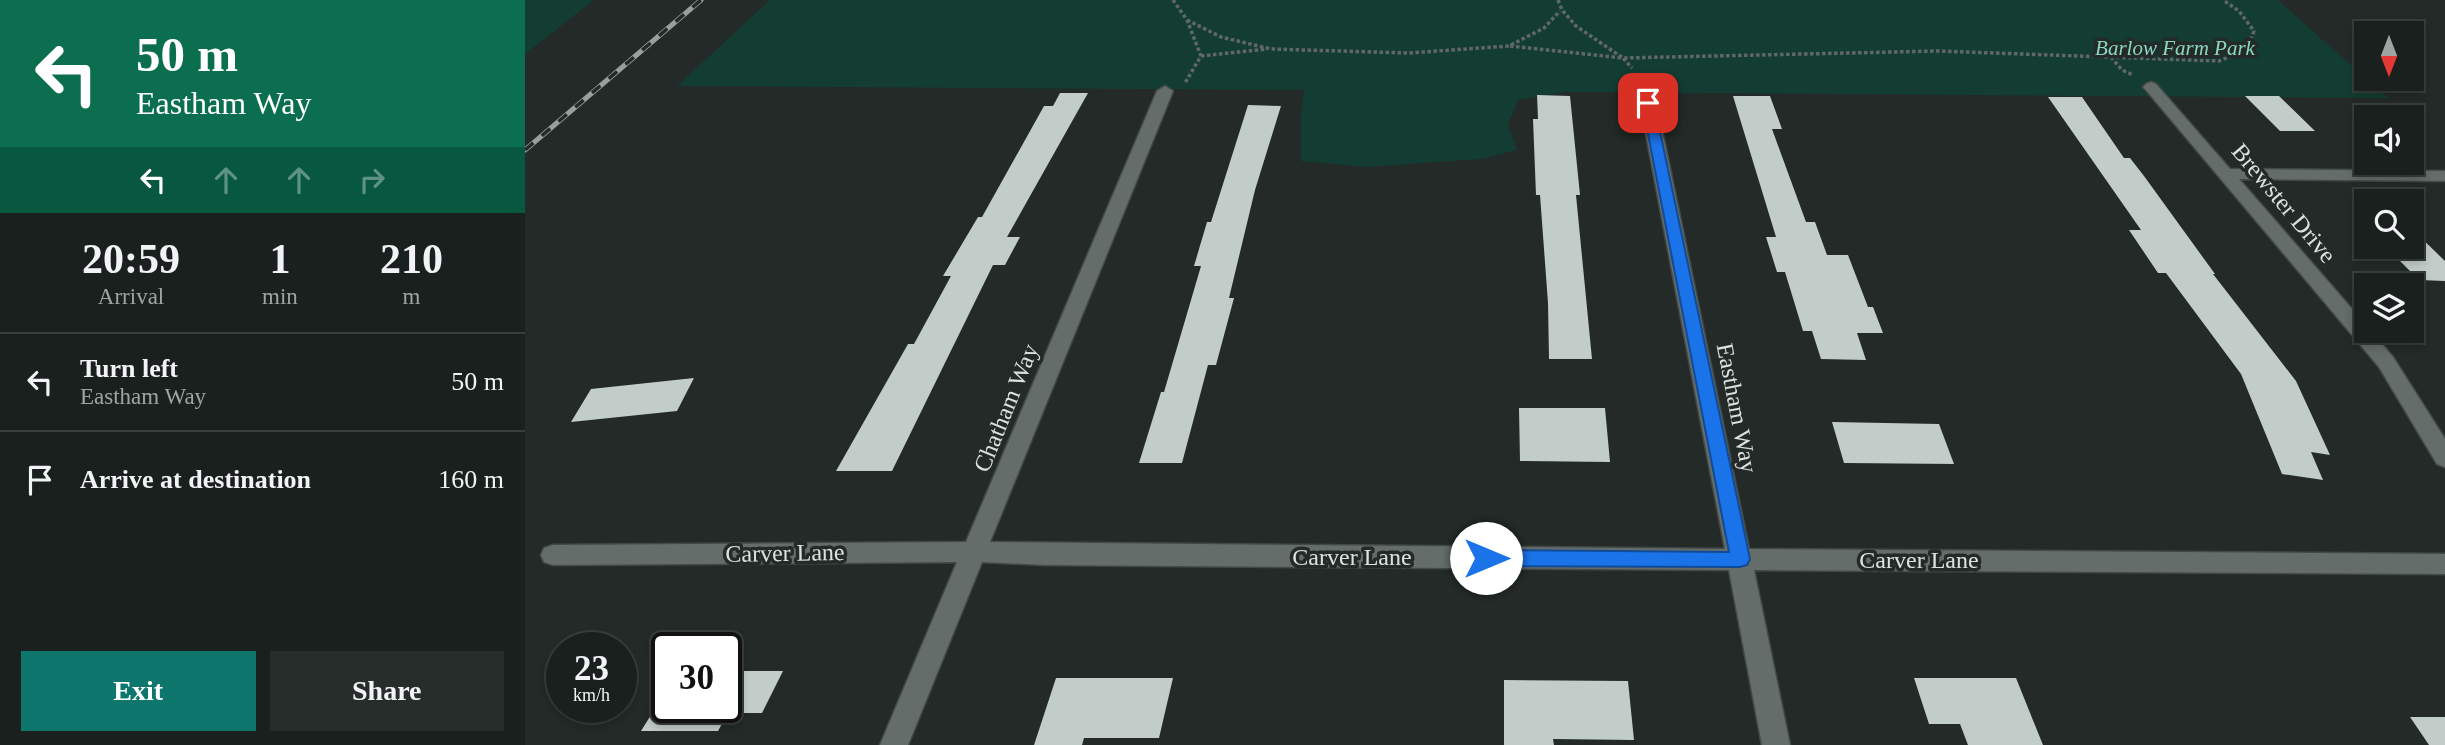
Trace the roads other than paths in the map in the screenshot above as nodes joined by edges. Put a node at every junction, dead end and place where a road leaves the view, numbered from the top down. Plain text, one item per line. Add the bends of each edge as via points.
1 (1644, 82) dead end
2 (2151, 87) road end
3 (1165, 91) road end
4 (2228, 174) junction
5 (2445, 176) edge
6 (2445, 458) edge
7 (976, 552) junction
8 (553, 555) dead end
9 (1740, 559) junction
10 (2445, 564) edge
11 (894, 745) edge
12 (1776, 745) edge

1 - 9 street, Eastham Way
2 - 4 street, Brewster Drive
3 - 7 street, Chatham Way
4 - 5 street
4 - 6 street, Brewster Drive via 2386,362
7 - 8 street, Carver Lane
7 - 9 street, Carver Lane
7 - 11 street, Chatham Way
9 - 10 street, Carver Lane
9 - 12 street, Eastham Way

